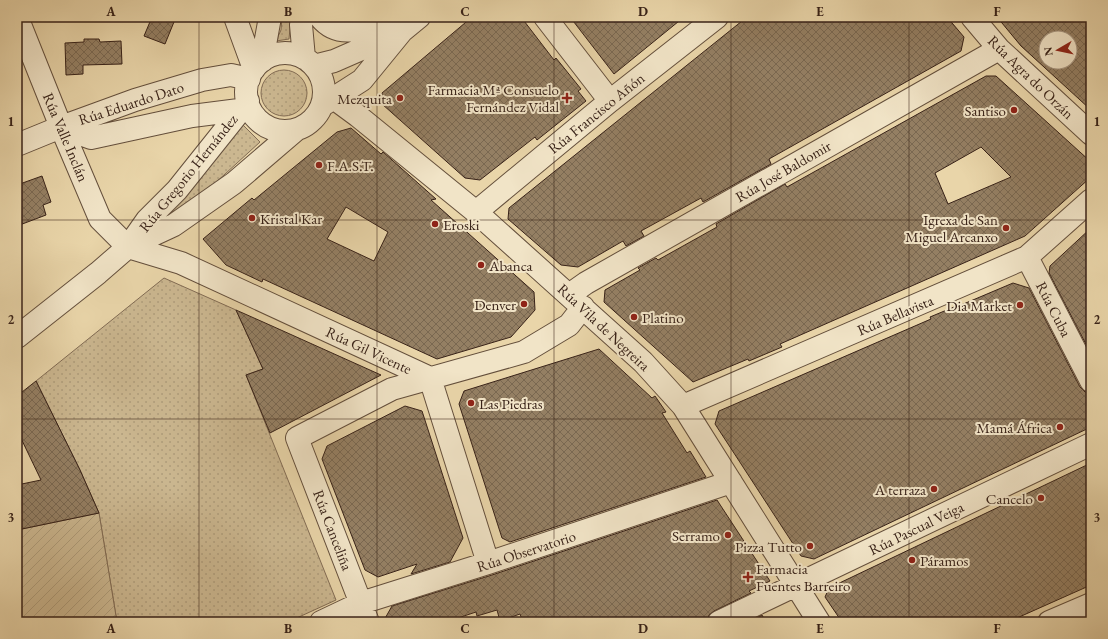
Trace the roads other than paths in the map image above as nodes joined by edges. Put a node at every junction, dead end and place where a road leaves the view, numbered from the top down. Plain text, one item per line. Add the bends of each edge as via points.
1 (235, 17) edge
2 (270, 17) edge
3 (302, 17) edge
4 (320, 17) edge
5 (419, 17) edge
6 (545, 17) edge
7 (717, 17) edge
8 (972, 17) edge
9 (17, 18) edge
10 (396, 24) edge
11 (999, 49) junction
12 (309, 62) junction
13 (255, 69) junction
14 (362, 80) junction
15 (326, 98) junction
16 (610, 100) junction
17 (243, 105) junction
18 (358, 116) junction
19 (61, 127) junction
20 (296, 130) junction
21 (1091, 134) edge
22 (17, 144) edge
23 (1091, 200) edge
24 (476, 212) junction
25 (128, 246) junction
26 (1027, 257) junction
27 (576, 301) junction
28 (17, 337) edge
29 (430, 378) junction
30 (1091, 381) edge
31 (683, 406) junction
32 (297, 438) joint
33 (1091, 444) edge
34 (731, 482) junction
35 (488, 564) junction
36 (796, 585) junction
37 (1091, 604) edge
38 (365, 613) edge
39 (321, 622) edge
40 (720, 622) edge
41 (819, 622) edge
42 (1050, 622) edge

1 - 13 street
2 - 13 street
3 - 12 street via 301,24
4 - 10 street via 332,28 343,31
5 - 10 street
6 - 16 street
7 - 16 street, Rúa Francisco Añón
8 - 11 street, Rúa Agra do Orzán
9 - 19 street, Rúa Valle Inclán
10 - 12 street via 334,61
10 - 14 street
11 - 21 street, Rúa Agra do Orzán
11 - 27 street, Rúa José Baldomir via 586,283
12 - 13 street via 293,54 283,53 272,56
12 - 15 street via 320,74
13 - 17 street
13 - 19 street, Rúa Eduardo Dato via 202,80 135,100
14 - 15 street
14 - 18 street via 357,102
15 - 18 street, Rúa Vila de Negreira
15 - 20 street via 316,116 307,125
16 - 24 street, Rúa Francisco Añón
17 - 19 street via 91,138
17 - 20 street via 260,122 272,128 282,131
17 - 25 street, Rúa Gregorio Hernández via 177,190 147,220
18 - 24 street, Rúa Vila de Negreira
19 - 22 street, Rúa Eduardo Dato
19 - 25 street, Rúa Valle Inclán via 100,219
20 - 25 street, Rúa Gregorio Hernández via 228,187 174,225
23 - 26 street, Rúa Bellavista
24 - 27 street, Rúa Vila de Negreira
25 - 28 street, Rúa Gregorio Hernández
25 - 29 street, Rúa Gil Vicente via 181,263
26 - 30 street, Rúa Cuba
26 - 31 street, Rúa Bellavista
27 - 29 street, Rúa José Baldomir via 569,325 524,352
27 - 31 street, Rúa Vila de Negreira via 643,362
29 - 32 street, Rúa José Baldomir via 392,389
29 - 35 street, Rúa Gil Vicente
31 - 34 street, Rúa Vila de Negreira
32 - 38 street, Rúa Canceliña
33 - 36 street, Rúa Pascual Veiga
34 - 35 street, Rúa Observatorio
34 - 36 street, Rúa Vila de Negreira
35 - 38 street, Rúa Observatorio
36 - 40 street, Rúa Pascual Veiga
36 - 41 street, Rúa Vila de Negreira
37 - 42 street
38 - 39 street, Rúa Observatorio

